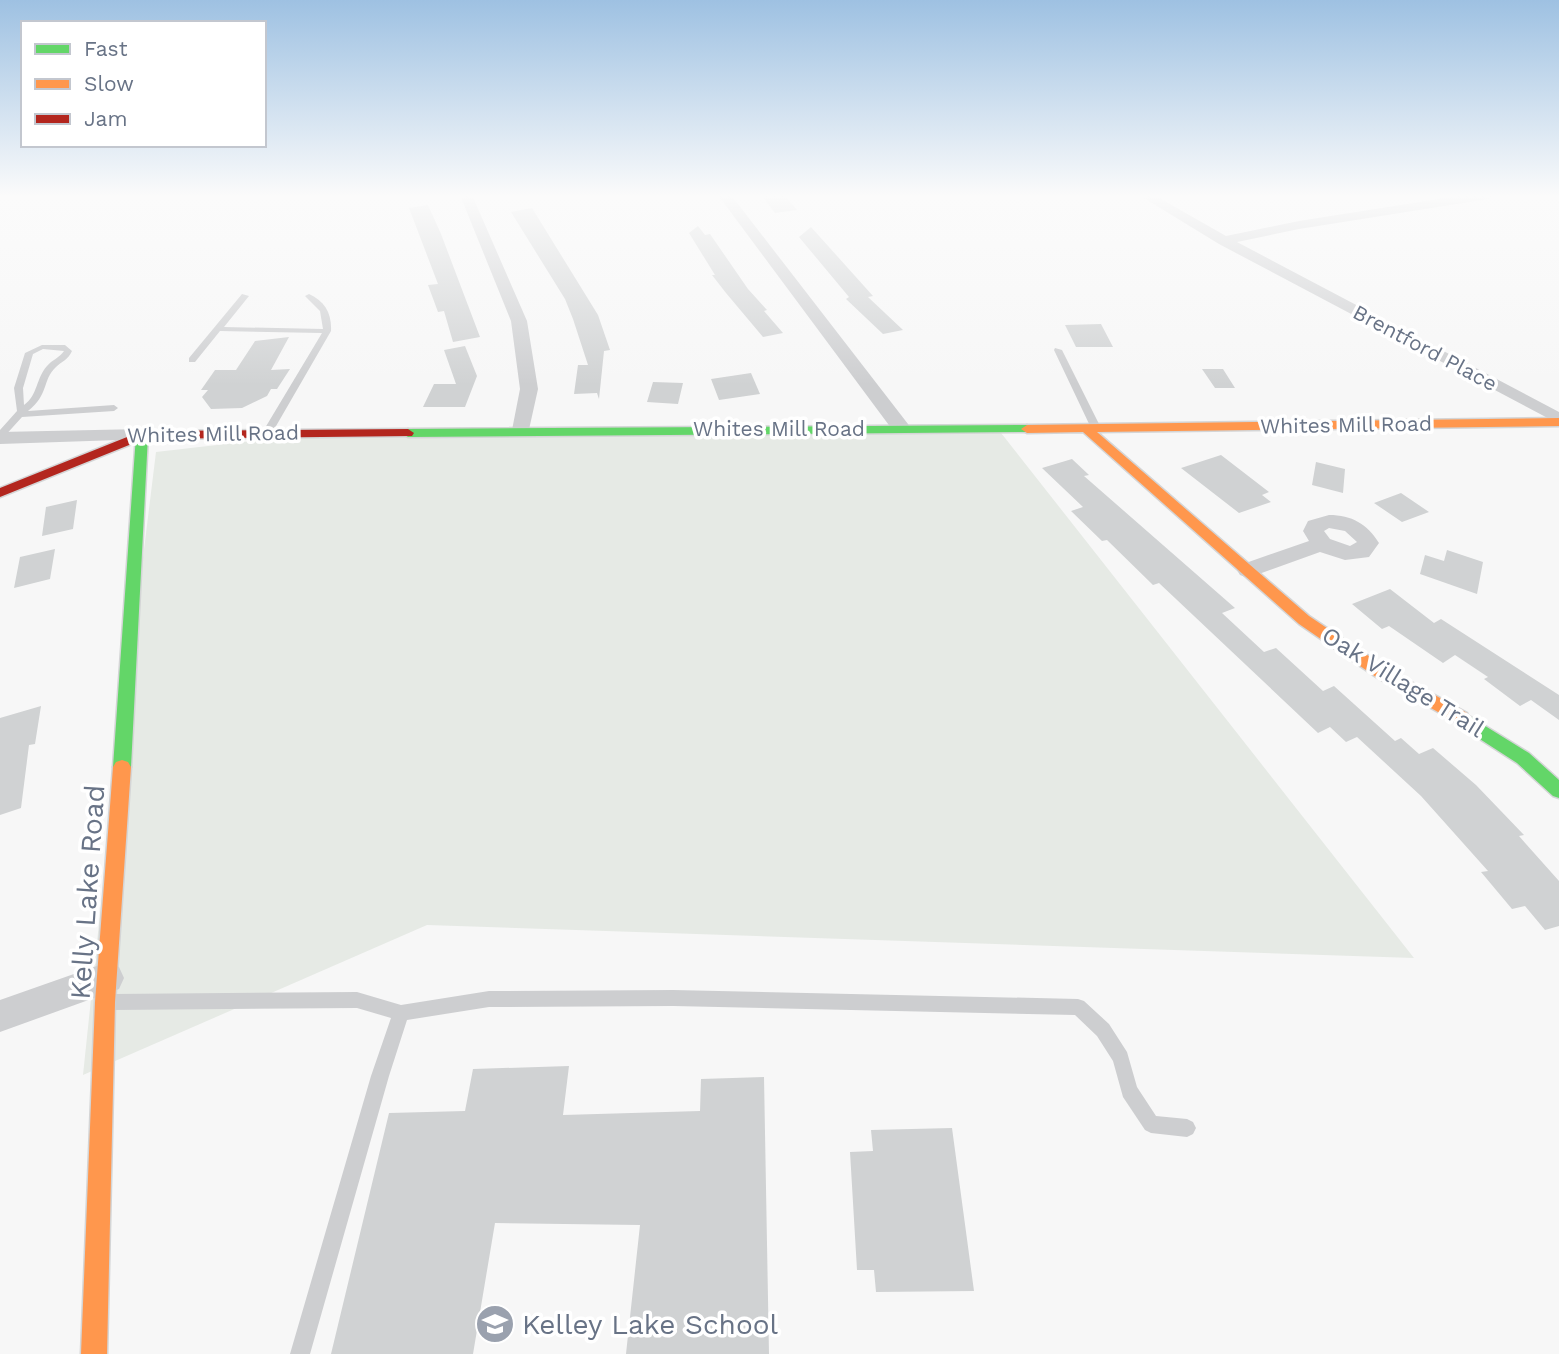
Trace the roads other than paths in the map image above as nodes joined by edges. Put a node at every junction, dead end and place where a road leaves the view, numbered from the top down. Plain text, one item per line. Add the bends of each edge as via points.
1 (493, 258) edge
2 (772, 258) edge
3 (1256, 258) edge
4 (245, 296) dead end
5 (309, 296) dead end
6 (219, 329) junction
7 (327, 331) junction
8 (1058, 350) dead end
9 (192, 360) dead end
10 (114, 408) dead end
11 (20, 410) junction
12 (1559, 420) edge
13 (901, 428) junction
14 (1091, 428) junction
15 (521, 430) junction
16 (267, 433) junction
17 (142, 435) junction
18 (0, 437) edge
19 (0, 493) edge
20 (1322, 544) dead end
21 (1248, 570) junction
22 (1559, 791) edge
23 (106, 990) junction
24 (401, 1013) junction
25 (0, 1016) edge
26 (1187, 1128) dead end
27 (94, 1354) edge
28 (300, 1354) edge

1 - 15 street via 519,321 529,389
2 - 13 street
3 - 12 street, Brentford Place
4 - 6 lane
5 - 7 lane via 325,312
6 - 7 lane
6 - 9 lane
7 - 16 lane
8 - 14 lane
10 - 11 lane
11 - 11 lane via 18,383 29,353 42,347 65,347 66,356 50,367 36,401
11 - 18 lane
12 - 14 street, Whites Mill Road
13 - 14 street, Whites Mill Road
13 - 15 street, Whites Mill Road
14 - 21 street, Oak Village Trail
15 - 16 street, Whites Mill Road
16 - 17 street, Whites Mill Road
17 - 18 street, Whites Mill Road
17 - 19 street
17 - 23 street, Kelly Lake Road
20 - 21 street
21 - 22 street, Oak Village Trail via 1304,620 1382,673 1474,725 1523,758
23 - 24 lane via 357,1000
23 - 25 street
23 - 27 street, Kelly Lake Road
24 - 26 lane via 489,999 1078,1007 1103,1030 1121,1058 1129,1091 1151,1124
24 - 28 lane

